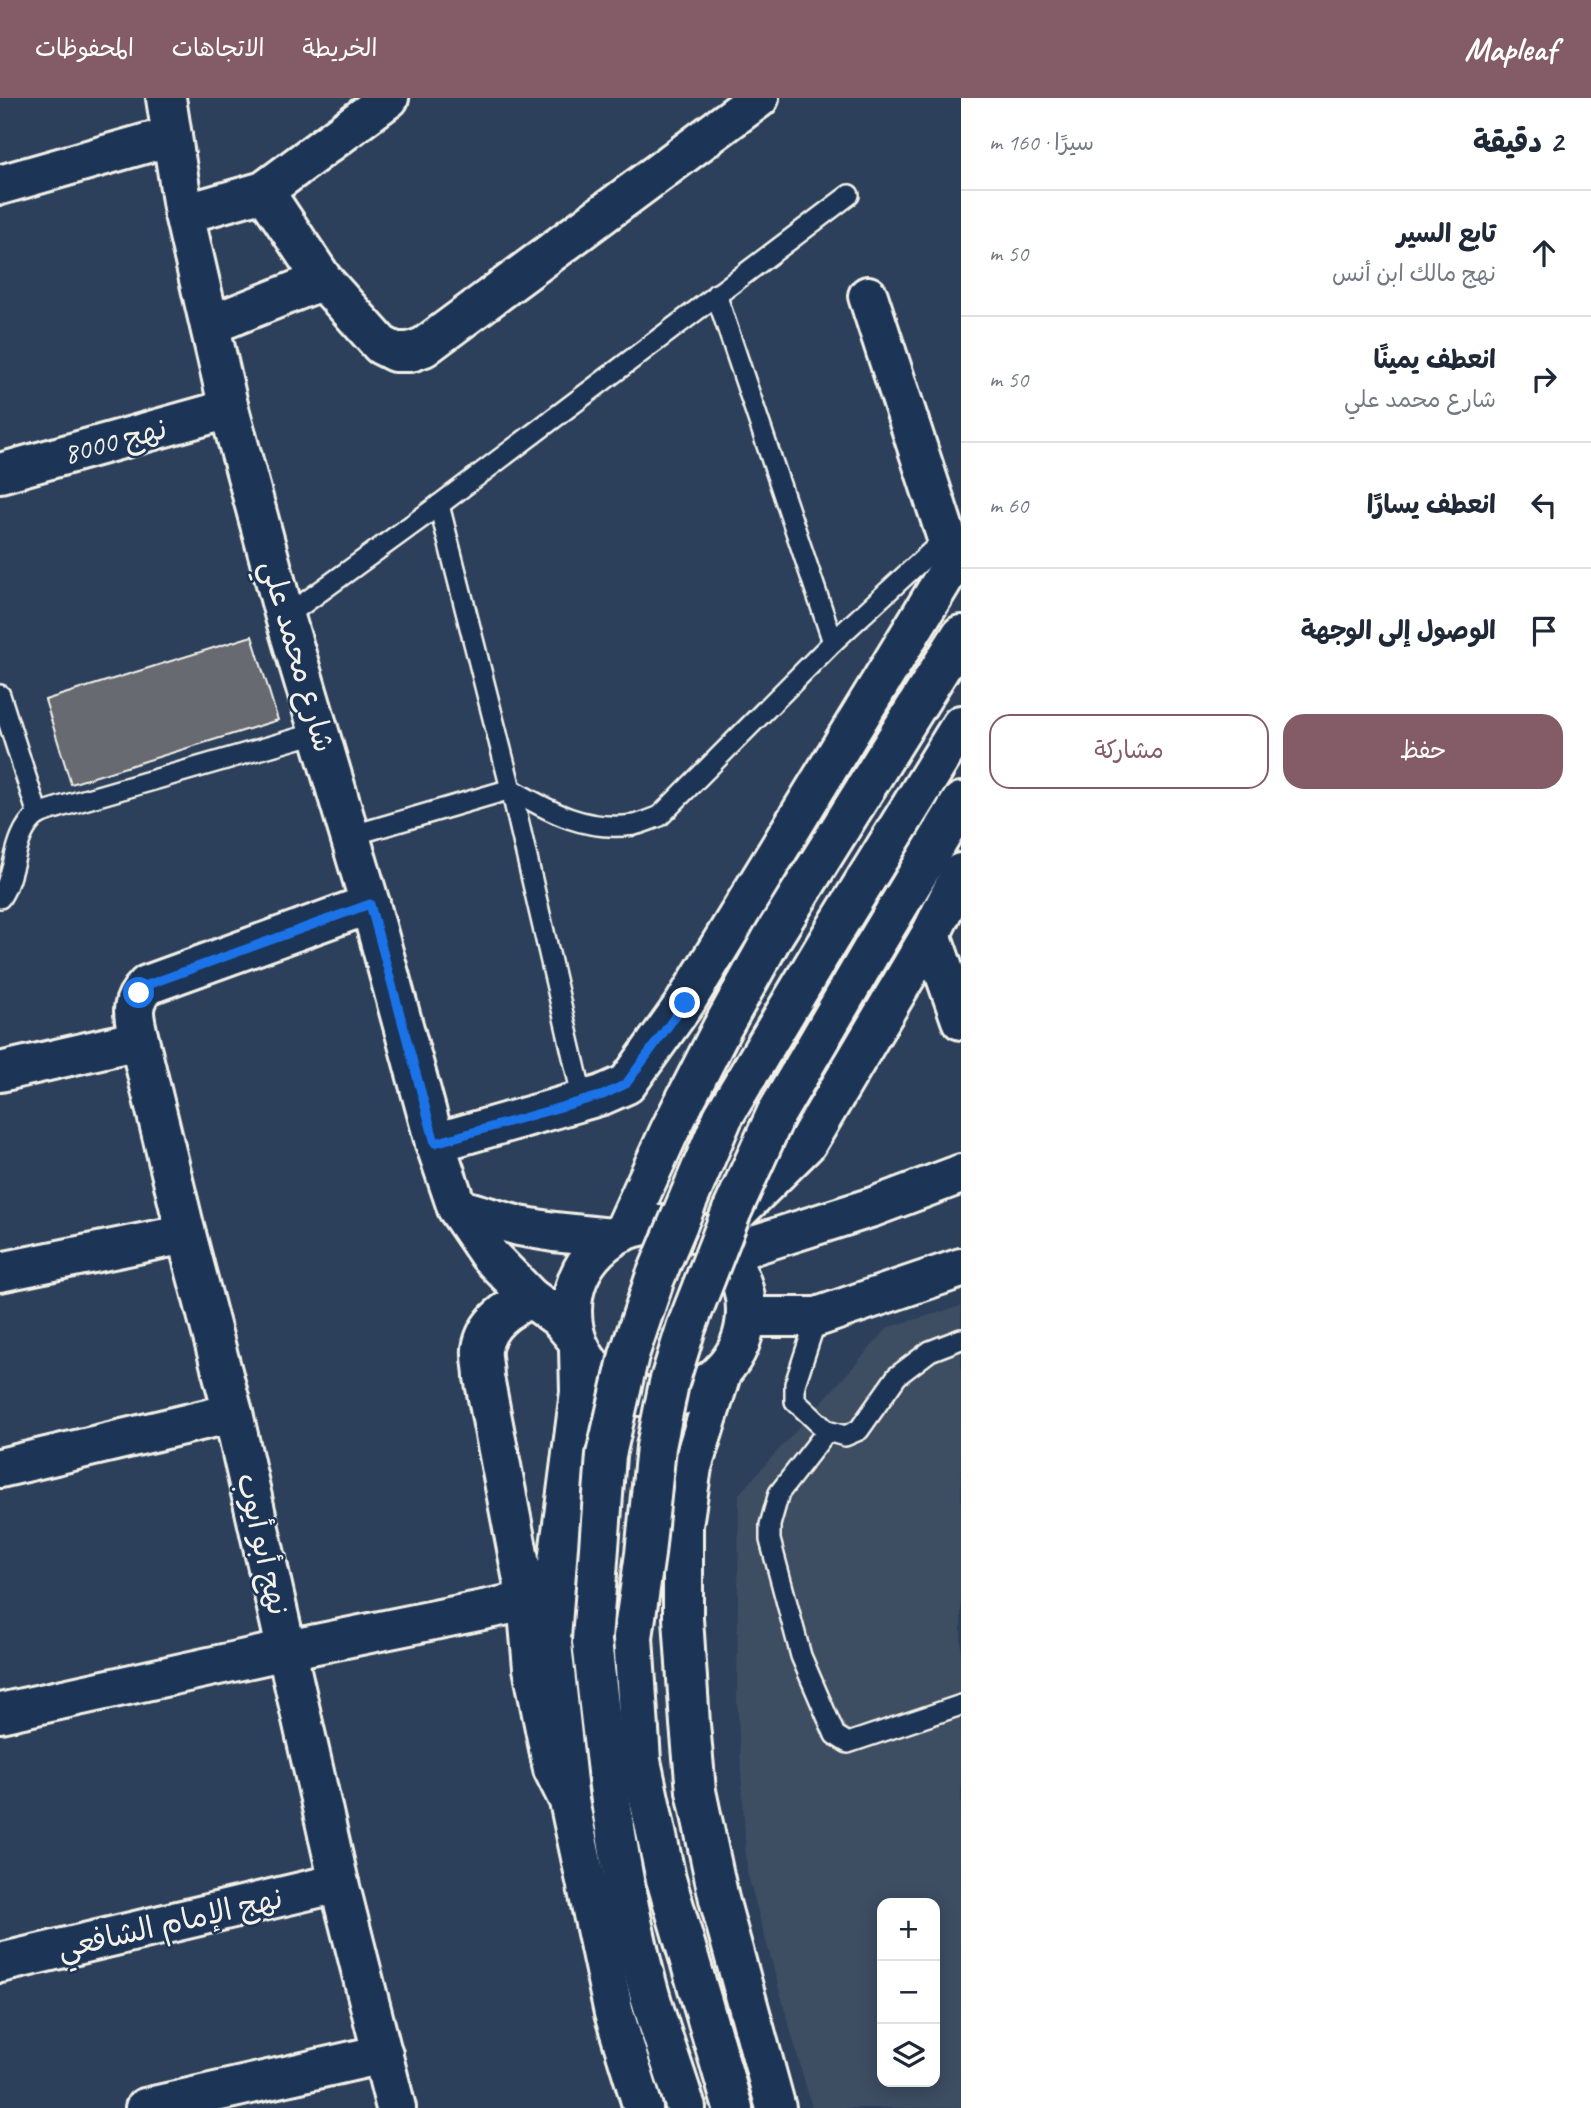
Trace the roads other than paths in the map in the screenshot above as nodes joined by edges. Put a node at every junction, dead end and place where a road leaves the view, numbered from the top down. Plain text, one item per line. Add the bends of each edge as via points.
1 (166, 98) edge
2 (388, 98) edge
3 (760, 98) edge
4 (172, 136) junction
5 (0, 185) edge
6 (264, 191) junction
7 (849, 195) dead end
8 (184, 214) junction
9 (323, 280) junction
10 (716, 294) junction
11 (867, 296) dead end
12 (211, 325) junction
13 (229, 409) junction
14 (0, 472) edge
15 (439, 505) junction
16 (954, 549) edge
17 (285, 617) junction
18 (961, 635) edge
19 (833, 642) junction
20 (0, 695) edge
21 (961, 725) edge
22 (320, 733) junction
23 (510, 789) junction
24 (961, 802) edge
25 (38, 815) junction
26 (350, 836) junction
27 (961, 873) edge
28 (0, 898) edge
29 (370, 904) junction
30 (931, 934) junction
31 (961, 1020) edge
32 (139, 1040) junction
33 (0, 1072) edge
34 (583, 1100) junction
35 (435, 1143) junction
36 (961, 1174) edge
37 (457, 1208) junction
38 (186, 1234) junction
39 (617, 1234) junction
40 (717, 1247) junction
41 (961, 1268) edge
42 (0, 1272) edge
43 (531, 1298) junction
44 (748, 1317) junction
45 (817, 1317) junction
46 (961, 1339) edge
47 (577, 1343) junction
48 (722, 1371) junction
49 (233, 1413) junction
50 (827, 1430) junction
51 (0, 1468) edge
52 (527, 1601) junction
53 (287, 1650) junction
54 (961, 1705) edge
55 (0, 1713) edge
56 (569, 1801) junction
57 (339, 1883) junction
58 (0, 1963) edge
59 (383, 2054) junction
60 (145, 2108) edge
61 (396, 2108) edge
62 (643, 2108) edge
63 (686, 2108) edge
64 (733, 2108) edge
65 (776, 2108) edge

1 - 4 main road, شارع محمد علي
2 - 6 main road
3 - 9 main road via 424,347 395,352 381,345
4 - 5 main road
4 - 8 main road, شارع محمد علي
6 - 8 main road
6 - 9 main road
7 - 10 lane
8 - 12 main road, شارع محمد علي
9 - 12 main road
10 - 15 lane
10 - 19 lane
11 - 16 main road
12 - 13 main road, شارع محمد علي
13 - 14 main road, نهج 8000
13 - 17 main road, شارع محمد علي
15 - 17 lane
15 - 23 lane
16 - 19 lane
16 - 34 main road via 685,1003 626,1084
17 - 22 main road, شارع محمد علي
18 - 39 main road via 734,1005
19 - 23 lane via 660,816 635,825 591,825 554,814
20 - 25 lane
21 - 63 main road, bridge via 723,1117 655,1278 629,1355 606,1455 592,1640 603,1752 617,1848 646,1981
22 - 25 lane
22 - 26 main road, شارع محمد علي
23 - 26 lane
23 - 34 lane
24 - 64 main road, bridge via 776,1114 730,1213 686,1328 656,1447 633,1637 641,1761 666,1879
25 - 28 lane via 23,832
26 - 29 main road, شارع محمد علي
27 - 30 main road
29 - 32 main road, نهج أبو أيوب via 147,985 135,1001
29 - 35 main road, شارع محمد علي
30 - 31 main road
30 - 40 main road via 807,1143
32 - 33 main road
32 - 38 main road, نهج أبو أيوب
34 - 35 main road
35 - 37 main road, شارع محمد علي
36 - 40 main road via 873,1207
37 - 39 main road via 555,1232
37 - 43 main road, شارع محمد علي via 489,1255
38 - 42 main road
38 - 49 main road, نهج أبو أيوب
39 - 40 main road via 667,1224 689,1229
39 - 47 main road via 590,1257 576,1281 570,1309
40 - 44 main road via 737,1271
41 - 45 main road
43 - 47 main road, شارع محمد علي via 559,1318
43 - 52 main road via 509,1308 492,1325 482,1348
44 - 45 main road
44 - 48 main road via 736,1351
45 - 50 lane via 795,1384 795,1401
46 - 50 lane via 930,1351 897,1376 859,1430 845,1436
47 - 48 main road via 592,1369 633,1395 681,1396 703,1387
47 - 56 main road via 580,1392 555,1578 552,1644
48 - 65 main road via 692,1467 683,1525 689,1711 696,1791 719,1899
49 - 51 main road
49 - 53 main road, نهج أبو أيوب
50 - 54 lane via 779,1493 770,1540 801,1656 828,1723 835,1735 848,1743
52 - 53 main road
52 - 56 main road via 533,1668 553,1769
53 - 55 main road
53 - 57 main road, نهج أبو أيوب
56 - 62 main road via 614,2012
57 - 58 main road, نهج الإمام الشافعي
57 - 59 main road, نهج أبو أيوب
59 - 60 main road
59 - 61 main road, نهج أبو أيوب

